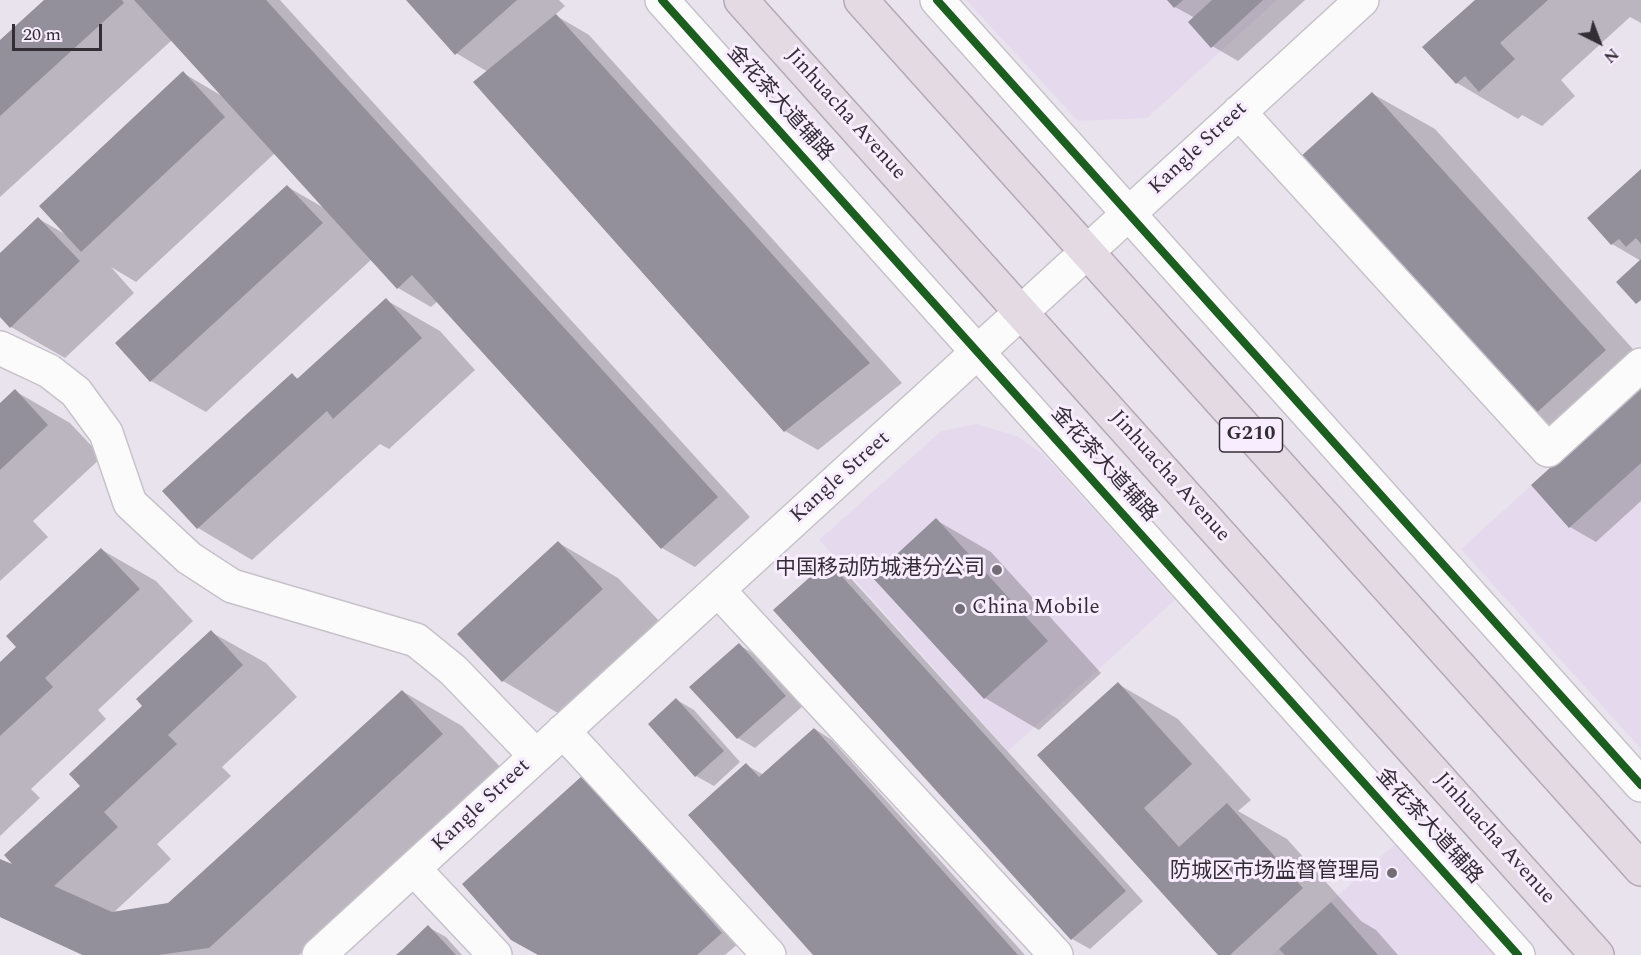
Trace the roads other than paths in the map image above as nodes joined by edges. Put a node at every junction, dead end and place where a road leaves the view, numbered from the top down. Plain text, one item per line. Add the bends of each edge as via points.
1 (662, 0) edge
2 (741, 0) edge
3 (861, 0) edge
4 (937, 0) edge
5 (1362, 0) edge
6 (1239, 112) junction
7 (1129, 214) junction
8 (1087, 252) junction
9 (1022, 312) junction
10 (0, 348) edge
11 (977, 352) junction
12 (1641, 365) edge
13 (718, 590) junction
14 (563, 731) junction
15 (536, 756) junction
16 (1641, 785) edge
17 (414, 869) junction
18 (1641, 869) edge
19 (1586, 947) edge
20 (319, 955) edge
21 (495, 955) edge
22 (769, 955) edge
23 (1056, 955) edge
24 (1518, 955) edge

1 - 11 street, 金花茶大道辅路
2 - 9 highway, Jinhuacha Avenue
3 - 8 highway, G210
4 - 7 street
5 - 6 street, Kangle Street
6 - 7 street, Kangle Street
6 - 12 street via 1548,450
7 - 8 street, Kangle Street
7 - 16 street
8 - 9 street, Kangle Street
8 - 18 highway, G210
9 - 11 street, Kangle Street
9 - 19 highway, Jinhuacha Avenue
10 - 15 street via 49,371 76,392 106,434 130,503 189,558 232,586 416,640 453,670
11 - 13 street, Kangle Street
11 - 24 street, 金花茶大道辅路
13 - 14 street, Kangle Street
13 - 23 street
14 - 15 street, Kangle Street
14 - 22 street
15 - 17 street, Kangle Street
17 - 20 street, Kangle Street
17 - 21 street

